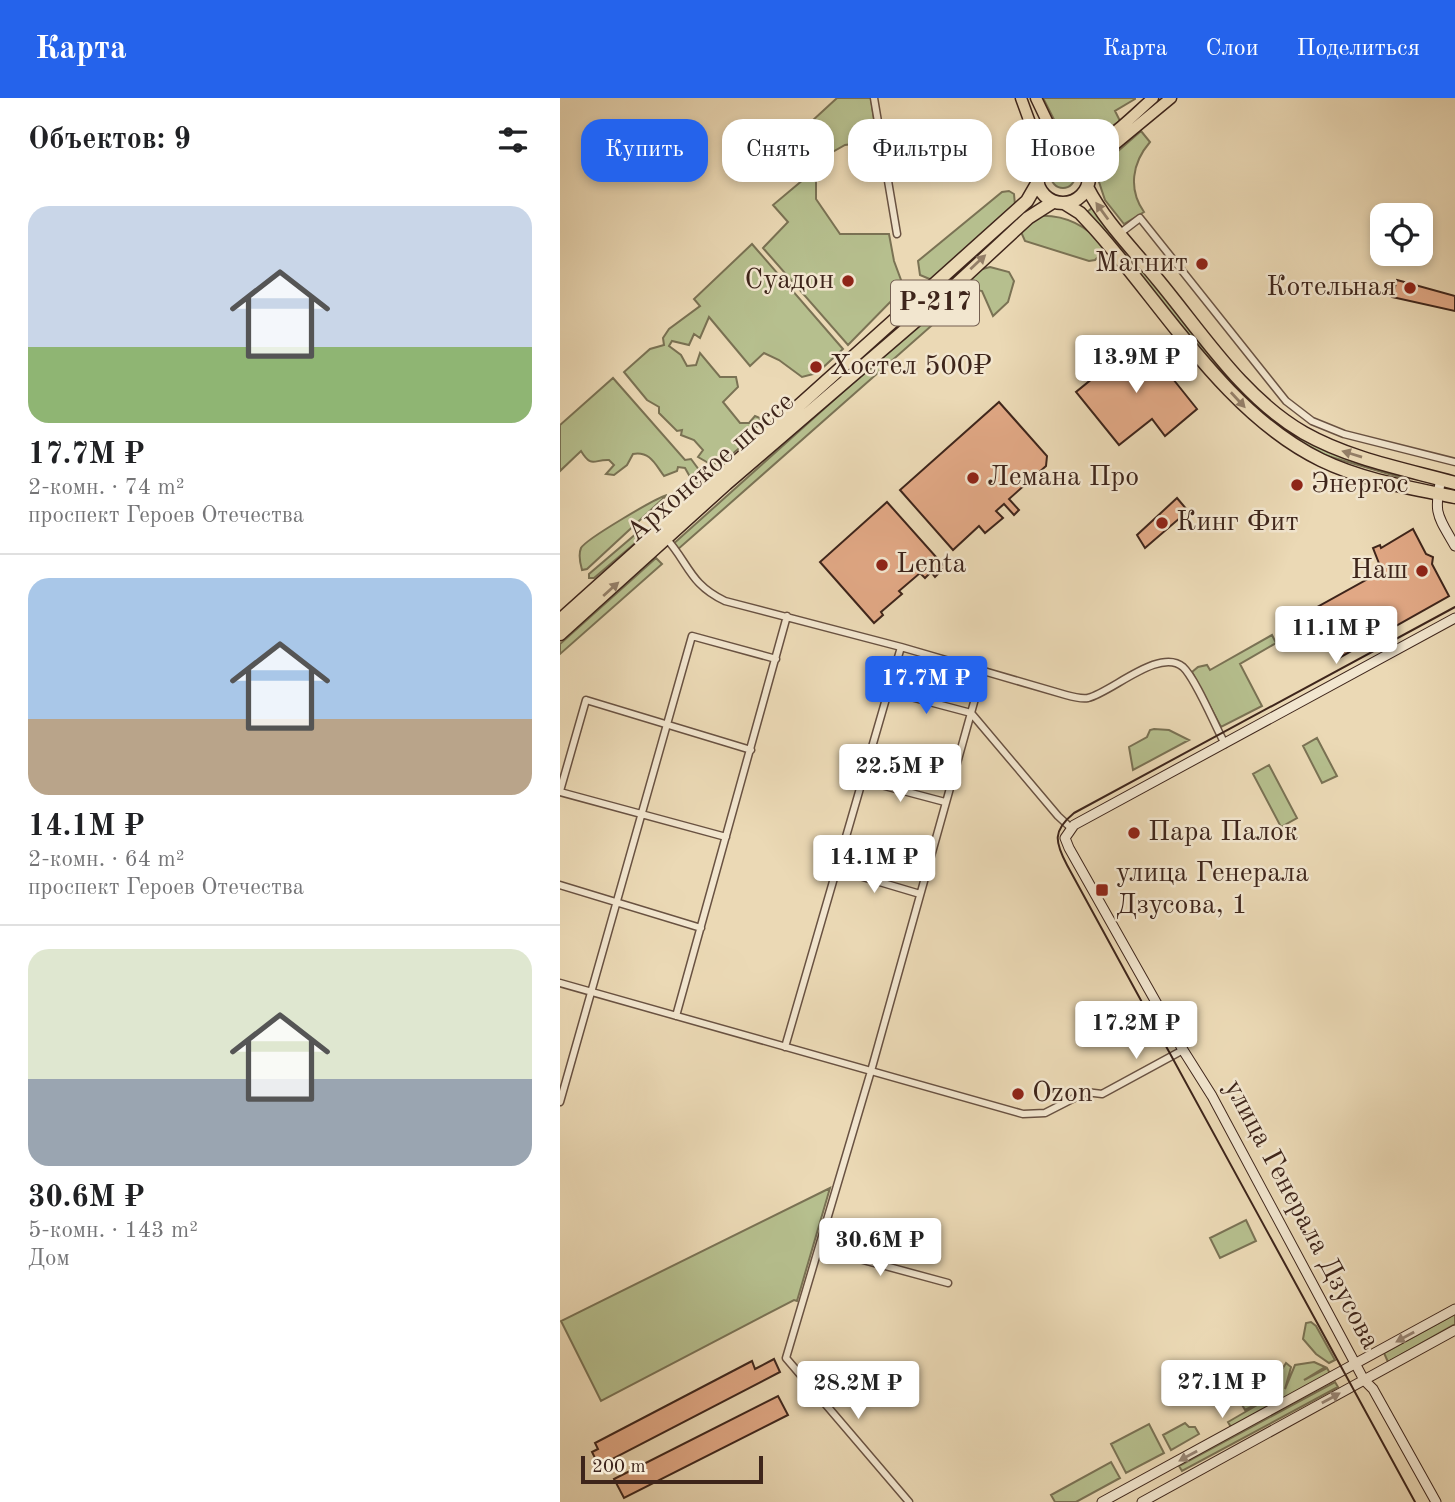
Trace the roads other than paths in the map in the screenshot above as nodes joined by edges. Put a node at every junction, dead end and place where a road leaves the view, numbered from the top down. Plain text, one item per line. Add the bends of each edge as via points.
1 (874, 98) edge
2 (1021, 98) edge
3 (1036, 98) edge
4 (1153, 98) edge
5 (1171, 98) edge
6 (1029, 119) edge
7 (1046, 119) edge
8 (1119, 126) edge
9 (1119, 141) edge
10 (1035, 182) edge
11 (1040, 182) edge
12 (1087, 182) edge
13 (1087, 187) junction
14 (1058, 202) junction
15 (897, 234) dead end
16 (1119, 234) junction
17 (1455, 463) edge
18 (1441, 479) junction
19 (1455, 483) edge
20 (1437, 494) junction
21 (1455, 497) edge
22 (663, 534) junction
23 (1455, 546) edge
24 (787, 616) junction
25 (1455, 618) edge
26 (560, 620) edge
27 (560, 634) edge
28 (901, 647) junction
29 (776, 659) junction
30 (983, 670) junction
31 (888, 691) junction
32 (971, 713) junction
33 (667, 723) junction
34 (1225, 744) junction
35 (751, 750) junction
36 (862, 780) junction
37 (560, 791) edge
38 (945, 802) junction
39 (642, 814) junction
40 (1071, 828) junction
41 (726, 837) junction
42 (836, 869) junction
43 (560, 885) edge
44 (920, 894) junction
45 (616, 903) junction
46 (701, 928) junction
47 (560, 983) edge
48 (591, 992) junction
49 (676, 1016) junction
50 (785, 1047) junction
51 (1183, 1050) junction
52 (871, 1071) junction
53 (563, 1080) edge
54 (560, 1102) edge
55 (819, 1248) junction
56 (948, 1283) dead end
57 (1455, 1310) edge
58 (1455, 1330) edge
59 (1355, 1365) junction
60 (1364, 1380) junction
61 (909, 1502) edge
62 (1102, 1502) edge
63 (1142, 1502) edge
64 (1436, 1502) edge

1 - 15 street
2 - 6 main road
3 - 7 main road
4 - 8 main road
5 - 9 main road
10 - 22 highway, Архонское шоссе / Р-217 via 1027,201
11 - 14 highway via 1043,193
12 - 13 highway
13 - 14 highway via 1080,197
16 -> 13 highway
14 -> 20 highway via 1080,213 1239,401 1274,433 1332,465
22 -> 14 highway, Архонское шоссе / Р-217 via 933,306 1028,218
16 - 17 street via 1140,219 1286,401 1312,421
18 -> 16 highway via 1342,451 1280,417 1243,384
18 - 19 highway
18 - 20 street
20 - 21 highway
20 - 23 street via 1437,514
22 - 24 street via 710,594
22 - 26 highway, Архонское шоссе / Р-217
27 -> 22 highway, Архонское шоссе / Р-217
24 - 28 street
24 - 29 street
25 - 34 street
28 - 30 street
28 - 31 street
29 - 33 street via 692,636
29 - 35 street
30 - 32 street
30 - 34 street via 1088,698 1169,660 1188,673
31 - 32 street
31 - 36 street
32 - 38 street
32 - 40 street
33 - 35 street
33 - 37 street via 586,700
33 - 39 street
34 - 40 street
35 - 41 street
36 - 38 street
36 - 42 street
37 - 39 street
38 - 44 street
39 - 41 street
39 - 45 street
40 - 51 street, улица Генерала Дзусова via 1066,838 1069,848
41 - 46 street
42 - 44 street
42 - 50 street
43 - 45 street
44 - 52 street
45 - 46 street
45 - 48 street
46 - 49 street
47 - 48 street
48 - 49 street
48 - 53 street
49 - 50 street
50 - 52 street
51 - 52 street via 1102,1094 1086,1093 1037,1115
51 - 59 street, улица Генерала Дзусова via 1252,1168
52 - 55 street
53 - 54 street
55 - 56 street
55 - 61 street via 786,1358
57 -> 59 street
58 - 60 street
59 - 60 street, улица Генерала Дзусова
59 -> 62 street
63 -> 60 street
60 - 64 street, улица Генерала Дзусова

